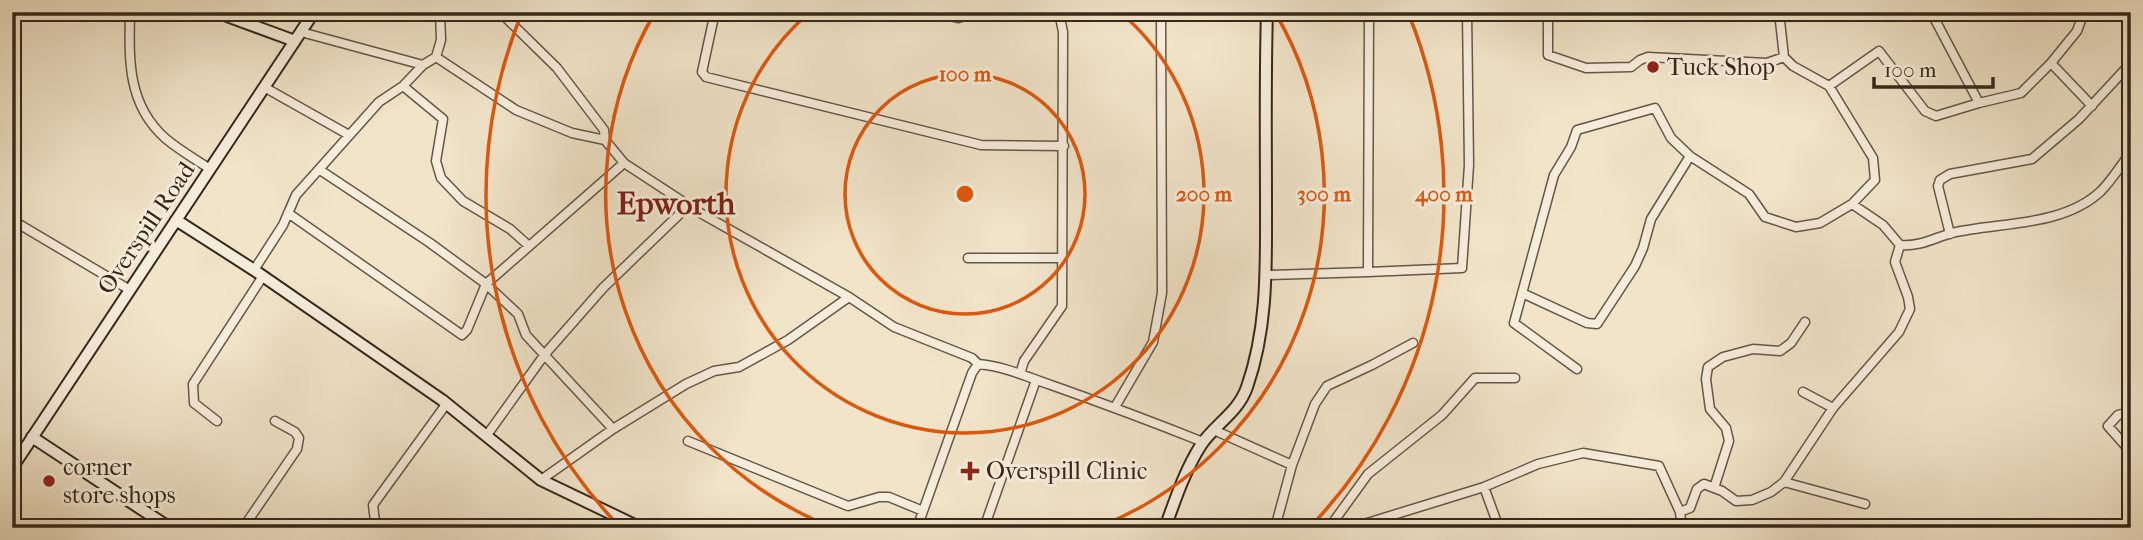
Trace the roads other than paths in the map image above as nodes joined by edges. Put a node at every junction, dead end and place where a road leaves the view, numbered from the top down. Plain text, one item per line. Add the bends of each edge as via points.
1 (130, 12) edge
2 (216, 12) edge
3 (314, 12) edge
4 (440, 12) edge
5 (500, 12) edge
6 (715, 12) edge
7 (933, 12) edge
8 (976, 12) edge
9 (1059, 12) edge
10 (1160, 12) edge
11 (1267, 12) edge
12 (1369, 12) edge
13 (1467, 12) edge
14 (1548, 12) edge
15 (1779, 12) edge
16 (1931, 12) edge
17 (2084, 12) edge
18 (298, 36) junction
19 (436, 57) junction
20 (1784, 57) junction
21 (2051, 63) junction
22 (2131, 63) edge
23 (423, 65) junction
24 (403, 86) junction
25 (1829, 86) junction
26 (264, 87) junction
27 (1979, 103) junction
28 (2092, 106) junction
29 (349, 135) junction
30 (605, 140) junction
31 (1064, 146) junction
32 (2131, 152) edge
33 (1690, 156) junction
34 (624, 163) junction
35 (210, 169) junction
36 (320, 170) junction
37 (1852, 204) junction
38 (689, 205) junction
39 (288, 213) junction
40 (12, 220) edge
41 (176, 220) junction
42 (1950, 234) junction
43 (1900, 245) junction
44 (529, 246) junction
45 (968, 258) dead end
46 (1062, 258) junction
47 (1368, 272) junction
48 (259, 273) junction
49 (1267, 275) junction
50 (486, 284) junction
51 (130, 290) junction
52 (1522, 293) junction
53 (849, 297) junction
54 (1805, 322) dead end
55 (1413, 343) dead end
56 (545, 354) junction
57 (978, 364) junction
58 (1577, 369) dead end
59 (1020, 373) junction
60 (1515, 378) dead end
61 (1036, 380) junction
62 (1803, 392) dead end
63 (447, 403) junction
64 (1115, 407) junction
65 (1833, 408) junction
66 (2131, 412) edge
67 (217, 421) dead end
68 (275, 421) dead end
69 (613, 429) junction
70 (1216, 431) junction
71 (486, 435) junction
72 (32, 437) junction
73 (688, 441) dead end
74 (1203, 442) junction
75 (2131, 452) edge
76 (1292, 465) junction
77 (12, 468) edge
78 (541, 480) junction
79 (1784, 482) junction
80 (1484, 487) junction
81 (1714, 488) junction
82 (1865, 504) dead end
83 (922, 511) junction
84 (1680, 512) junction
85 (157, 524) edge
86 (170, 528) edge
87 (243, 528) edge
88 (386, 528) edge
89 (642, 528) edge
90 (917, 528) edge
91 (985, 528) edge
92 (1165, 528) edge
93 (1275, 528) edge
94 (1333, 528) edge
95 (1352, 528) edge
96 (1499, 528) edge
97 (1682, 528) edge

1 - 35 street via 128,64 141,110 165,137
2 - 18 street
3 - 18 street, Overspill Road
4 - 19 street
5 - 30 street via 557,68 604,130
6 - 31 street via 702,72 706,77 981,145
7 - 8 street via 958,18
9 - 31 street
10 - 64 street via 1162,293 1153,342
11 - 49 street
12 - 47 street
13 - 47 street via 1469,165 1462,268
14 - 20 street via 1548,55 1586,68 1631,67 1648,57 1767,63
15 - 20 street
16 - 27 street
17 - 21 street via 2077,31
18 - 23 street
18 - 26 street, Overspill Road
19 - 23 street
19 - 30 street via 516,110 572,133
20 - 25 street
21 - 27 street via 2021,93
21 - 28 street
22 - 28 street
23 - 24 street
24 - 29 street via 379,102
24 - 44 street via 443,120 436,161 441,178 463,201
25 - 27 street via 1879,51 1925,111 1936,116
25 - 37 street via 1873,158 1875,180
26 - 29 street
26 - 35 street, Overspill Road
28 - 42 street via 2032,159 1950,174 1940,180
29 - 36 street
30 - 34 street
31 - 46 street
32 - 42 street via 2102,190 2077,207 2045,218
33 - 37 street via 1749,194 1765,217 1785,224 1821,223
33 - 52 street via 1651,219 1635,265 1597,324
33 - 52 street via 1671,138 1655,108 1577,130 1554,176
34 - 38 street
34 - 44 street
35 - 41 street, Overspill Road
36 - 39 street via 296,195
36 - 50 street
37 - 43 street via 1882,225
38 - 53 street
38 - 56 street via 603,288
39 - 48 street
39 - 50 street via 462,335
40 - 51 street
41 - 48 street
41 - 51 street, Overspill Road
42 - 43 street
43 - 65 street via 1895,262 1910,309 1899,332
44 - 50 street
45 - 46 street
46 - 59 street via 1062,306
47 - 49 street
48 - 63 street
48 - 67 street via 193,384 194,402
49 - 70 street via 1261,335 1247,387
50 - 56 street via 518,314 526,335
51 - 72 street, Overspill Road
52 - 58 street via 1514,323
53 - 57 street via 894,327
53 - 69 street via 776,347 740,367 714,371 686,384
54 - 81 street via 1780,351 1753,349 1723,356 1708,366 1710,409 1726,428 1729,441
55 - 76 street via 1327,386 1315,404
56 - 69 street
56 - 71 street
57 - 59 street
57 - 83 street
59 - 61 street
60 - 94 street via 1475,378 1442,415 1368,474
61 - 64 street
61 - 91 street
62 - 65 street
63 - 71 street
63 - 88 street via 373,505 376,521
64 - 74 street
65 - 79 street
66 - 75 street via 2118,415 2108,426
68 - 87 street via 295,432 297,449
69 - 78 street
70 - 74 street
70 - 76 street
71 - 78 street
72 - 77 street, Overspill Road
72 - 85 street
73 - 83 street via 848,506 889,497
74 - 92 street via 1189,465
76 - 93 street
78 - 89 street
79 - 81 street via 1752,500 1736,501
79 - 82 street
80 - 84 street via 1538,464 1583,453 1659,466
80 - 95 street
80 - 96 street
81 - 84 street via 1704,484 1697,489 1690,508
83 - 90 street
84 - 97 street
85 - 86 street

